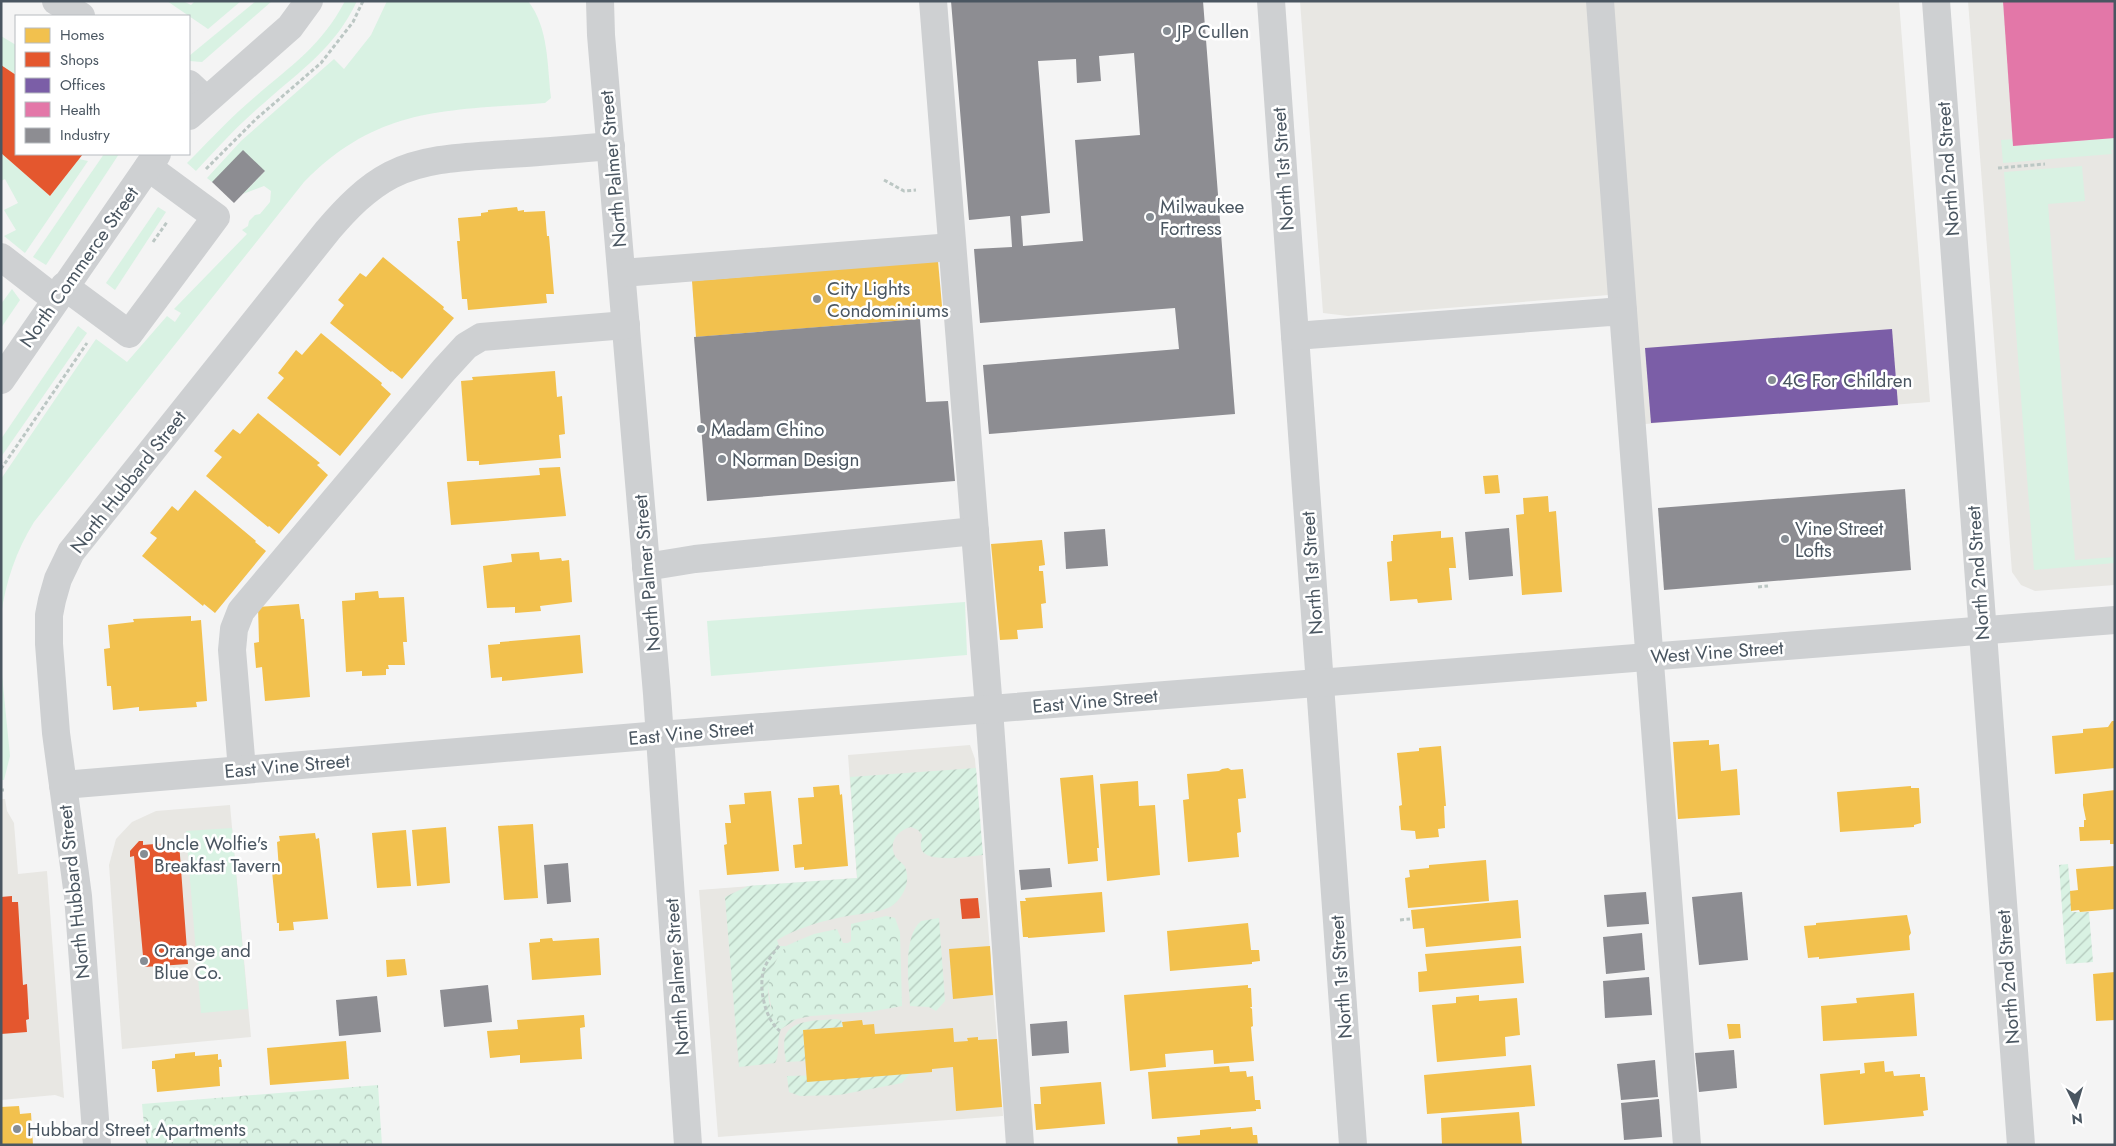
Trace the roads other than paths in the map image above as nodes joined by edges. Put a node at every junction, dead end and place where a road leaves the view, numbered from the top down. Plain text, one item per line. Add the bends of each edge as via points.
1 (56, 1) edge
2 (309, 1) edge
3 (600, 1) edge
4 (932, 1) edge
5 (1272, 1) edge
6 (1600, 1) edge
7 (1936, 1) edge
8 (79, 15) edge
9 (195, 100) edge
10 (611, 146) junction
11 (153, 160) edge
12 (952, 247) junction
13 (1, 257) edge
14 (622, 273) junction
15 (60, 293) junction
16 (1623, 311) junction
17 (626, 325) junction
18 (1295, 336) junction
19 (1, 380) edge
20 (975, 531) junction
21 (646, 567) junction
22 (2115, 620) edge
23 (1983, 631) junction
24 (1650, 657) junction
25 (1319, 683) junction
26 (989, 709) junction
27 (660, 735) junction
28 (242, 770) junction
29 (63, 785) junction
30 (96, 1145) edge
31 (688, 1145) edge
32 (1020, 1145) edge
33 (1353, 1145) edge
34 (1687, 1145) edge
35 (2021, 1145) edge

1 - 8 street
2 - 9 street via 290,28
3 - 10 street, North Palmer Street
4 - 12 street
5 - 18 street, North 1st Street
6 - 16 street
7 - 23 street, North 2nd Street
10 - 14 street, North Palmer Street
10 - 29 street, North Hubbard Street via 455,158 418,166 391,175 345,210 68,558 52,600 49,629
11 - 15 street, North Commerce Street
11 - 15 street via 216,217 129,334
12 - 14 street
12 - 20 street
13 - 15 street
14 - 17 street, North Palmer Street
15 - 19 street, North Commerce Street
16 - 18 street
16 - 24 street
17 - 21 street, North Palmer Street
17 - 28 street via 481,337 466,346 444,370 241,611 234,629 232,650
18 - 25 street, North 1st Street
20 - 21 street via 695,559
20 - 26 street
21 - 27 street, North Palmer Street
22 - 23 street, West Vine Street
23 - 24 street, West Vine Street
23 - 35 street, North 2nd Street
24 - 25 street, West Vine Street
24 - 34 street
25 - 26 street, East Vine Street
25 - 33 street, North 1st Street
26 - 27 street, East Vine Street
26 - 32 street
27 - 28 street, East Vine Street
27 - 31 street, North Palmer Street
28 - 29 street, East Vine Street
29 - 30 street, North Hubbard Street via 78,896

